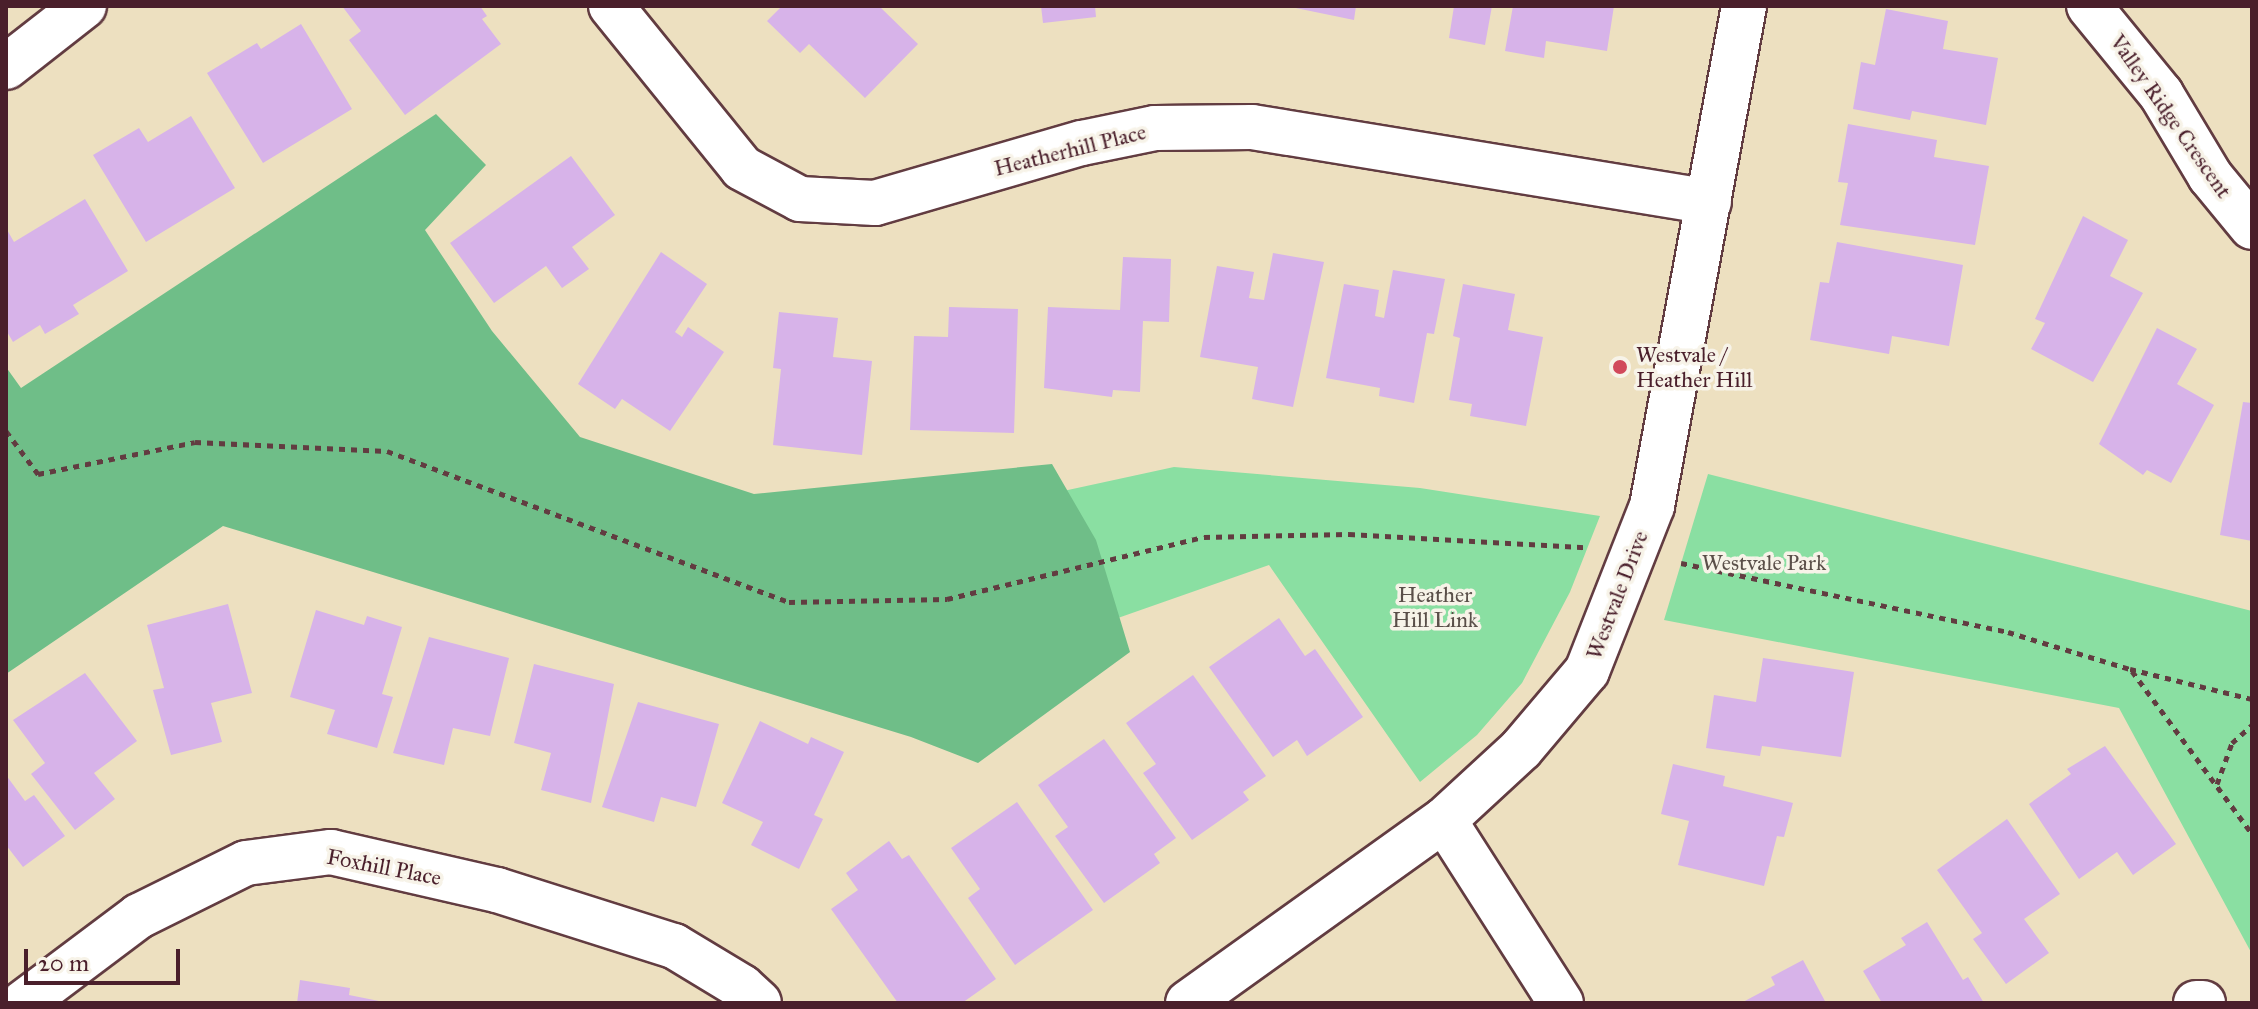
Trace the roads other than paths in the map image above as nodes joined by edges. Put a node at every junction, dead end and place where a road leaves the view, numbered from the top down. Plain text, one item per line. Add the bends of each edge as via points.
1 (84, 6) edge
2 (611, 6) edge
3 (1744, 6) edge
4 (2089, 6) edge
5 (6, 67) edge
6 (1709, 202) junction
7 (2252, 227) edge
8 (1444, 820) junction
9 (23, 1003) edge
10 (759, 1003) edge
11 (1188, 1003) edge
12 (1561, 1003) edge
13 (2196, 1003) edge
14 (2203, 1003) edge

1 - 5 street
2 - 6 street, Heatherhill Place via 742,168 800,199 875,203 1082,143 1155,128 1252,127
3 - 6 street, Westvale Drive
4 - 7 street, Valley Ridge Crescent via 2161,94 2210,176
6 - 8 street, Westvale Drive via 1652,506 1587,671 1521,749
8 - 11 street, Westvale Drive
8 - 12 street
9 - 10 street, Foxhill Place via 139,916 246,863 331,852 497,890 674,946
13 - 14 street

